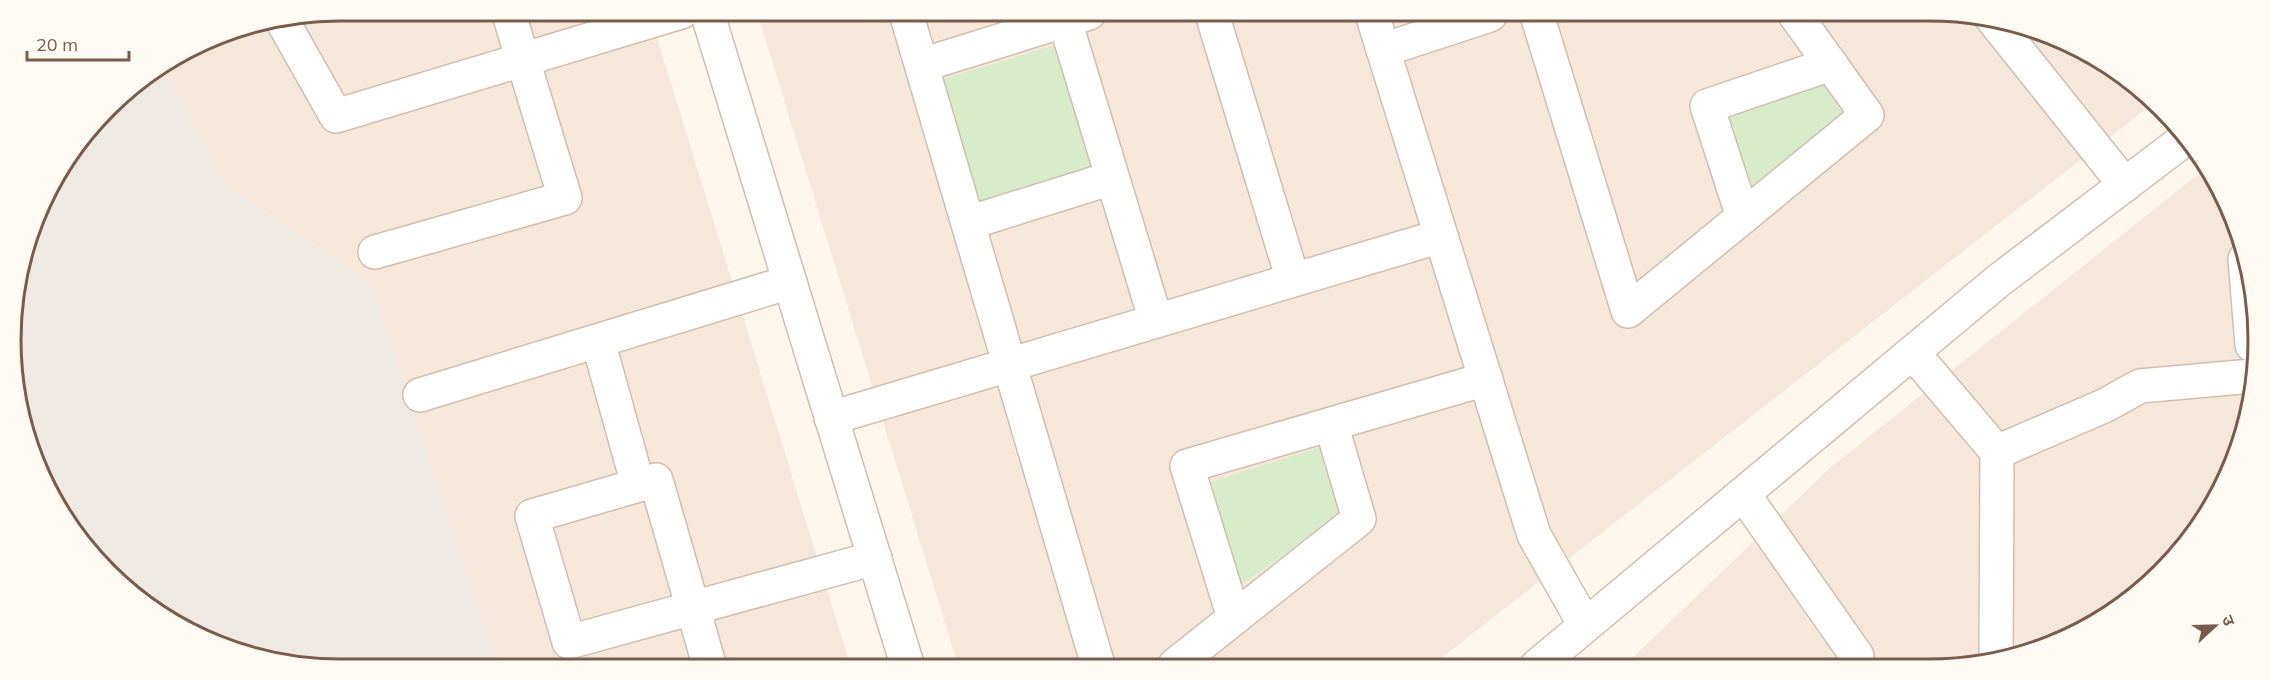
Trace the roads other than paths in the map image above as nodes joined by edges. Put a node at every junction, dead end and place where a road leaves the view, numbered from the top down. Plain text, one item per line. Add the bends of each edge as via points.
1 (511, 21) edge
2 (651, 21) edge
3 (710, 21) edge
4 (908, 21) edge
5 (1064, 21) edge
6 (1078, 21) edge
7 (1214, 21) edge
8 (1374, 21) edge
9 (1472, 21) edge
10 (1539, 21) edge
11 (1800, 21) edge
12 (285, 26) edge
13 (2001, 29) edge
14 (1383, 50) junction
15 (523, 59) junction
16 (1831, 64) junction
17 (922, 65) junction
18 (2180, 143) edge
19 (1112, 178) junction
20 (2124, 185) junction
21 (1743, 216) junction
22 (968, 223) junction
23 (1441, 236) junction
24 (375, 252) dead end
25 (1293, 280) junction
26 (790, 282) junction
27 (1156, 321) junction
28 (598, 341) junction
29 (1913, 353) junction
30 (1010, 365) junction
31 (2246, 377) edge
32 (1486, 379) junction
33 (420, 395) dead end
34 (831, 418) junction
35 (1331, 424) junction
36 (1997, 452) junction
37 (638, 485) junction
38 (1744, 495) junction
39 (874, 558) junction
40 (693, 608) junction
41 (1234, 618) junction
42 (1585, 626) junction
43 (1996, 652) edge
44 (708, 659) edge
45 (905, 659) edge
46 (1096, 659) edge
47 (1183, 659) edge
48 (1545, 659) edge
49 (1857, 659) edge

1 - 15 street
2 - 15 street
3 - 26 street
4 - 17 street
5 - 17 street
6 - 19 street
7 - 25 street
8 - 14 street
9 - 14 street
10 - 21 street via 1628,311
11 - 16 street
12 - 15 street via 336,116
13 - 20 street
14 - 23 street
15 - 24 street via 565,198
16 - 21 street via 1868,115
16 - 21 street via 1707,106
17 - 22 street
18 - 20 street
19 - 22 street
19 - 27 street
20 - 29 street via 1998,281
22 - 30 street
23 - 25 street
23 - 32 street
25 - 27 street
26 - 28 street
26 - 34 street
27 - 30 street
28 - 33 street
28 - 37 street
29 - 36 street
29 - 38 street
30 - 34 street
30 - 46 street
31 - 36 street via 2140,386 2106,405
32 - 35 street
32 - 42 street via 1534,535
34 - 39 street
35 - 41 street via 1359,519
35 - 41 street via 1187,466
36 - 43 street
37 - 40 street via 656,480
37 - 40 street via 532,516 569,642
38 - 42 street
38 - 49 street
39 - 40 street
39 - 45 street
40 - 44 street
41 - 47 street
42 - 48 street

